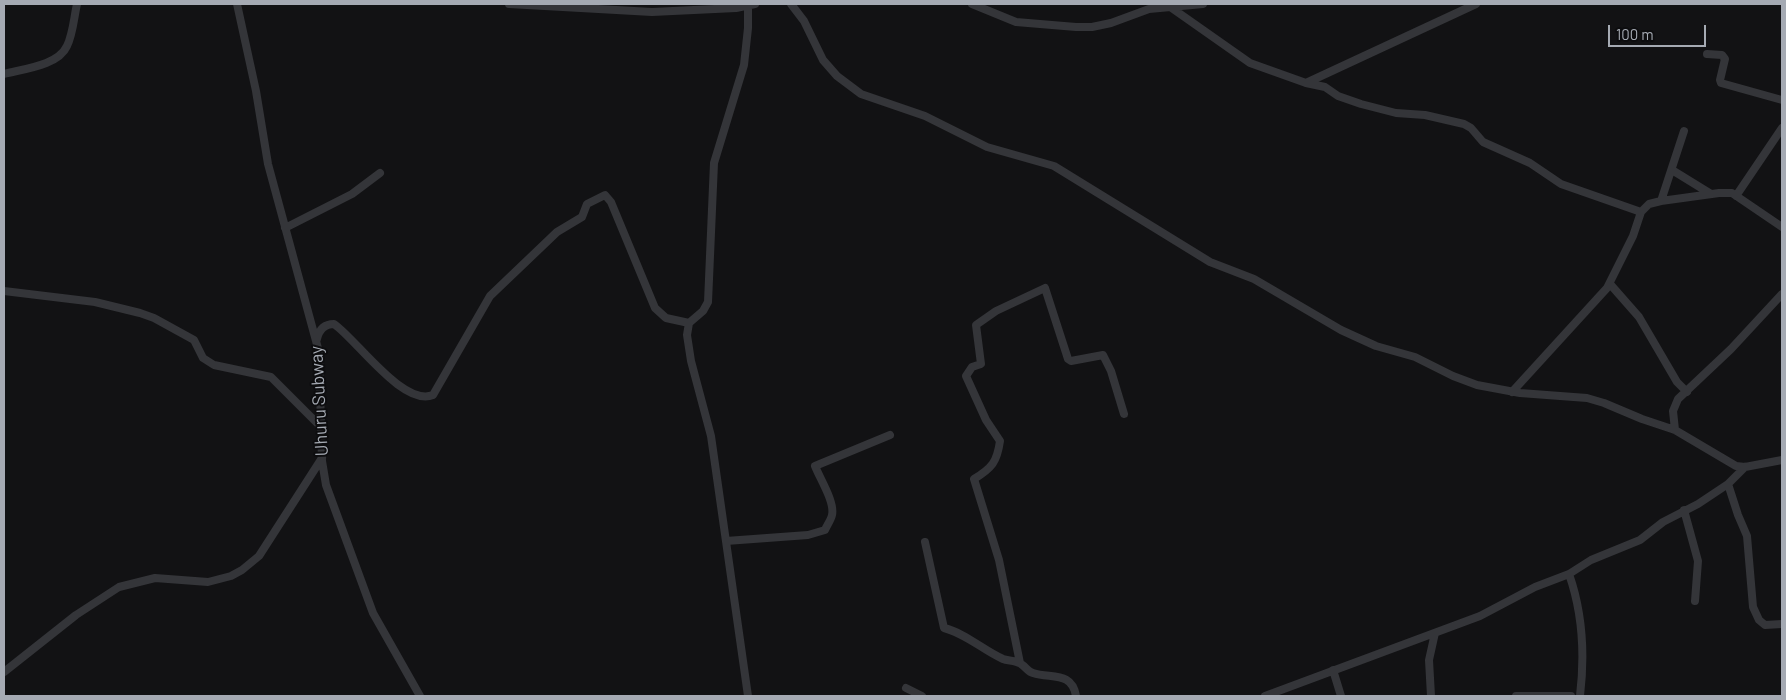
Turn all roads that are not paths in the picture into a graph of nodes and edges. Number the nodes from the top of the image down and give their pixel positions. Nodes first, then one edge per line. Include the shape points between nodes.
1 (77, 4) edge
2 (237, 4) edge
3 (509, 4) edge
4 (750, 4) edge
5 (791, 4) edge
6 (972, 4) edge
7 (1203, 4) edge
8 (1476, 4) edge
9 (1169, 6) edge
10 (1707, 54) dead end
11 (4, 74) edge
12 (1306, 83) junction
13 (1782, 100) edge
14 (1782, 128) edge
15 (1684, 131) dead end
16 (1672, 170) junction
17 (380, 173) dead end
18 (1711, 194) junction
19 (1736, 196) junction
20 (1661, 201) junction
21 (1641, 212) junction
22 (1782, 227) edge
23 (286, 228) junction
24 (1610, 284) junction
25 (4, 291) edge
26 (1782, 294) edge
27 (689, 323) junction
28 (317, 341) junction
29 (1512, 392) junction
30 (1687, 392) junction
31 (1124, 414) dead end
32 (322, 428) junction
33 (1675, 430) junction
34 (890, 435) dead end
35 (322, 458) junction
36 (1781, 459) edge
37 (1732, 464) junction
38 (1745, 468) junction
39 (1738, 477) junction
40 (1728, 484) junction
41 (1684, 510) junction
42 (726, 541) junction
43 (925, 542) dead end
44 (1569, 574) junction
45 (1695, 601) dead end
46 (1782, 624) edge
47 (1435, 633) junction
48 (1020, 663) junction
49 (1333, 670) junction
50 (4, 672) edge
51 (906, 688) dead end
52 (420, 696) edge
53 (748, 696) edge
54 (922, 696) edge
55 (1076, 696) edge
56 (1265, 696) edge
57 (1341, 696) edge
58 (1431, 696) edge
59 (1516, 696) edge
60 (1571, 696) edge
61 (1580, 696) edge

1 - 11 street via 68,43 62,54 53,60
2 - 23 street, Uhuru Subway via 268,164
3 - 4 street via 652,12
4 - 27 street via 744,65 719,142 713,172 708,302
5 - 29 street via 823,60 837,76 867,97 912,110 987,146 1054,166 1210,262 1254,279 1341,330 1376,346 1415,357 1465,381
6 - 9 street via 1016,22 1076,27 1092,27
7 - 9 street
8 - 12 street
9 - 12 street via 1250,63
10 - 13 street via 1722,55 1726,59 1722,83
12 - 21 street via 1325,87 1347,100 1396,113 1425,115 1464,124 1487,145 1530,162 1561,184
14 - 19 street
15 - 16 street
16 - 18 street
16 - 20 street
17 - 23 street via 352,194
18 - 19 street via 1732,193
18 - 20 street
19 - 22 street
20 - 21 street via 1649,204
21 - 24 street
23 - 28 street, Uhuru Subway
24 - 29 street
24 - 30 street via 1639,318 1677,382
25 - 32 street via 95,302 154,318 194,340 203,358 214,365 271,377
26 - 30 street
27 - 28 street via 666,318 655,308 611,202 605,195 588,204 582,217 557,232 496,288 433,395 422,397 406,390 334,324 321,330
27 - 42 street via 687,335 691,361 711,436
28 - 32 street, Uhuru Subway
29 - 33 street via 1587,398
30 - 33 street via 1675,404
31 - 48 street via 1112,371 1103,355 1068,359 1045,288 996,311 976,325 981,364 972,367 966,376 986,420 1000,441 997,458 974,479 999,560
32 - 35 street, Uhuru Subway
33 - 37 street
34 - 42 street via 814,466 829,495 832,515 825,530 808,535
35 - 50 street via 259,556 242,570 208,582 155,578 119,587 76,615
35 - 52 street, Uhuru Subway via 326,485 366,596 391,649
36 - 38 street
37 - 38 street
37 - 39 street via 1738,468
38 - 39 street
39 - 40 street
40 - 41 street
40 - 46 street via 1747,536 1755,614 1765,625
41 - 44 street via 1644,538 1591,560
41 - 45 street via 1698,561
42 - 53 street
43 - 48 street via 943,626 986,651
44 - 47 street via 1535,587 1480,616
44 - 61 street via 1582,624
47 - 49 street
47 - 58 street via 1429,660
48 - 55 street via 1034,673 1066,679 1072,683
49 - 56 street
49 - 57 street
51 - 54 street
59 - 60 street

